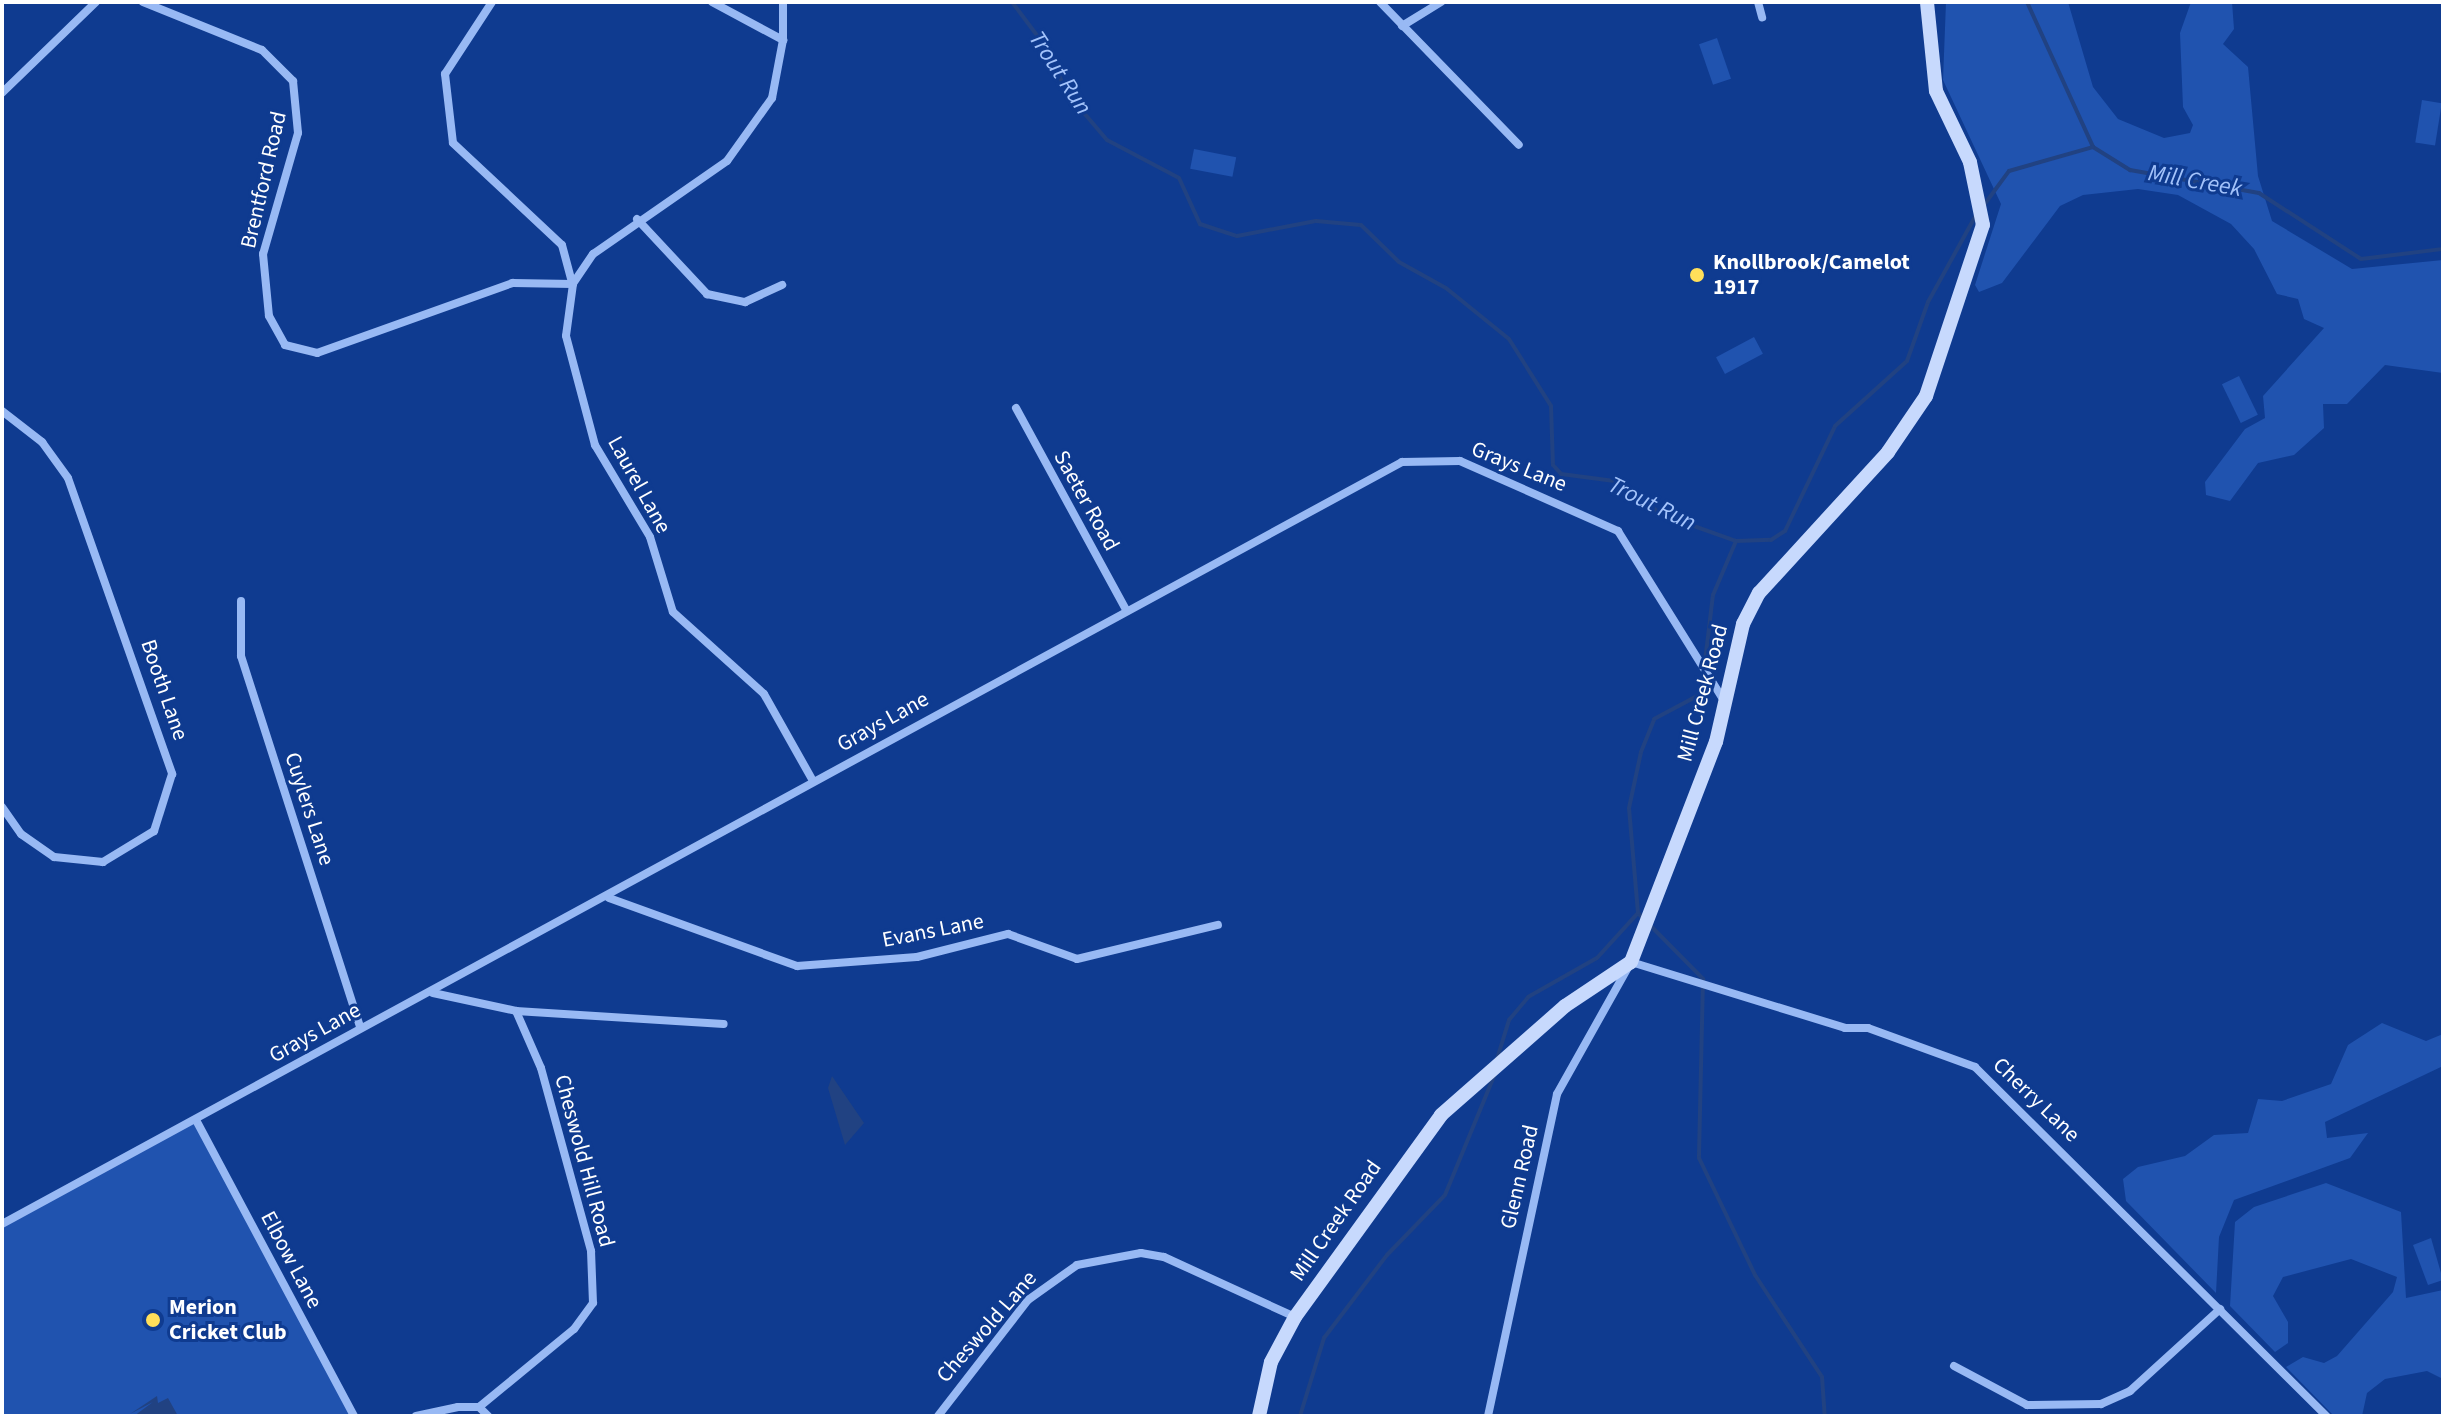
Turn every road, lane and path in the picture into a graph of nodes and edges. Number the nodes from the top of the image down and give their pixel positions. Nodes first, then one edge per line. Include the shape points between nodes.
1 (96, 2) edge
2 (143, 2) edge
3 (492, 2) edge
4 (712, 2) edge
5 (783, 2) edge
6 (1380, 2) edge
7 (1441, 2) edge
8 (1758, 2) edge
9 (1927, 2) edge
10 (1762, 17) dead end
11 (1402, 26) junction
12 (783, 40) junction
13 (2, 93) edge
14 (1519, 145) dead end
15 (637, 219) junction
16 (573, 284) junction
17 (782, 285) dead end
18 (1016, 408) dead end
19 (2, 411) edge
20 (241, 601) dead end
21 (1126, 610) junction
22 (1725, 702) junction
23 (813, 781) junction
24 (2, 807) edge
25 (609, 898) junction
26 (1218, 925) dead end
27 (1631, 962) junction
28 (433, 993) junction
29 (516, 1011) junction
30 (724, 1024) dead end
31 (360, 1027) junction
32 (196, 1120) junction
33 (2, 1224) edge
34 (2220, 1309) junction
35 (1295, 1317) junction
36 (1954, 1366) dead end
37 (479, 1407) junction
38 (354, 1416) edge
39 (416, 1416) edge
40 (488, 1416) edge
41 (938, 1416) edge
42 (1259, 1416) edge
43 (1488, 1416) edge
44 (2327, 1416) edge

1 - 13 street
2 - 16 street, Brentford Road via 262,50 293,81 298,133 263,265 269,316 285,345 317,353 513,283
3 - 16 street via 445,74 453,143 562,245
4 - 12 street
5 - 12 street, Laurel Lane
6 - 11 street
7 - 11 street
8 - 10 street
9 - 22 street, Mill Creek Road via 1936,91 1970,162 1981,207 1920,406 1831,519 1759,593 1733,652
11 - 14 street
12 - 15 street, Laurel Lane via 780,78 747,139 727,161
15 - 16 street, Laurel Lane via 603,243
15 - 17 street via 707,294 745,302
16 - 23 street, Laurel Lane via 566,336 589,430 650,537 673,612 764,694
18 - 21 street, Saeter Road
19 - 24 street, Booth Lane via 42,442 68,478 172,774 154,831 103,862 54,857 21,834
20 - 31 street, Cuylers Lane via 241,656
21 - 22 street, Grays Lane via 1369,476 1431,457 1460,461 1618,531
21 - 23 street, Grays Lane
22 - 27 street, Mill Creek Road
23 - 25 street, Grays Lane
25 - 26 street, Evans Lane via 797,966 917,957 1008,934 1077,959
25 - 28 street, Grays Lane
27 - 34 street, Cherry Lane via 1845,1028 1868,1028 1975,1067
27 - 35 street, Mill Creek Road via 1565,1006 1441,1115
27 - 43 street, Glenn Road via 1557,1094 1491,1376
28 - 29 street
28 - 31 street, Grays Lane
29 - 30 street
29 - 37 street, Cheswold Hill Road via 541,1068 591,1251 593,1303 574,1329
31 - 32 street, Grays Lane
32 - 33 street, Grays Lane
32 - 38 street, Elbow Lane
34 - 36 street via 2130,1391 2101,1404 2027,1405
34 - 44 street, Cherry Lane
35 - 41 street, Cheswold Lane via 1164,1257 1141,1253 1077,1265 1028,1300
35 - 42 street, Mill Creek Road via 1271,1362
37 - 39 street
37 - 40 street

